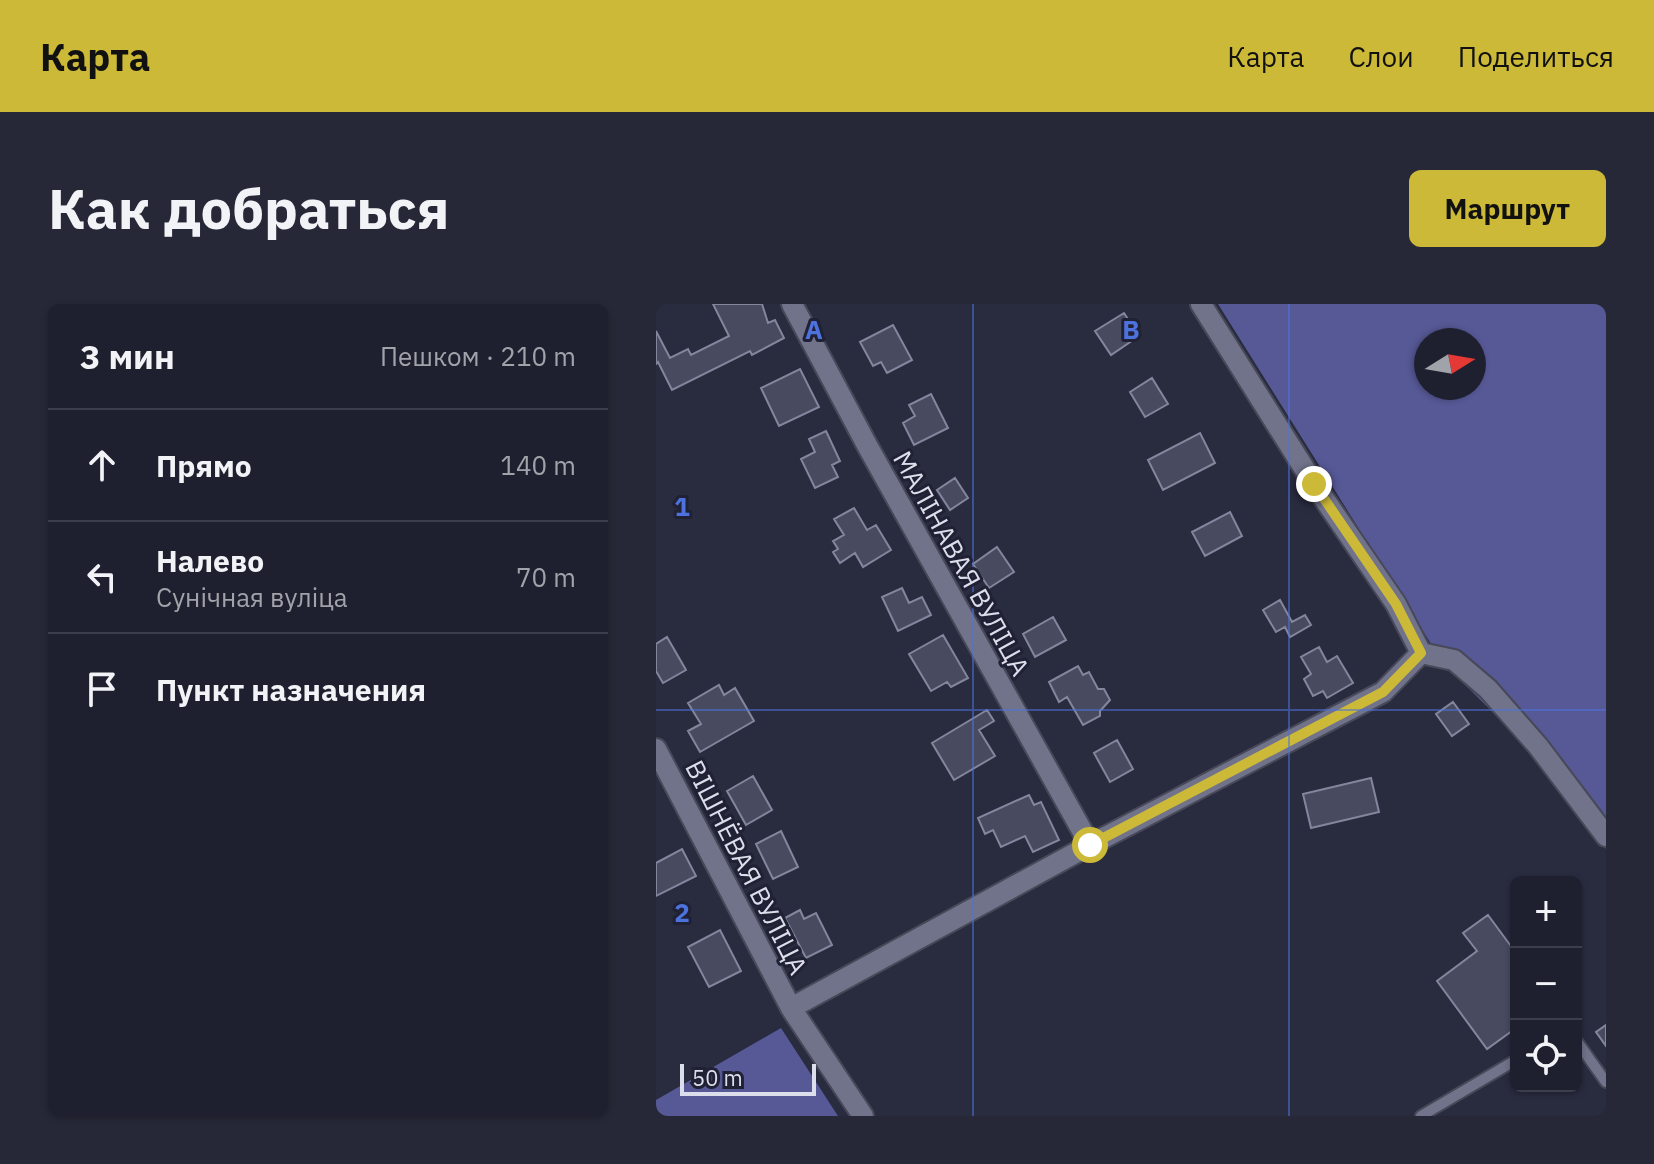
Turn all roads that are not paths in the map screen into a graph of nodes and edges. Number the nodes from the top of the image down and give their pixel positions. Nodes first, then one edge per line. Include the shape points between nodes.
1 (792, 304) edge
2 (1201, 304) edge
3 (1421, 653) junction
4 (656, 749) edge
5 (1606, 836) edge
6 (1090, 845) junction
7 (791, 1008) junction
8 (1582, 1048) edge
9 (1510, 1064) edge
10 (1606, 1082) edge
11 (863, 1116) edge
12 (1421, 1116) edge

1 - 6 street, МАЛІНАВАЯ ВУЛІЦА
2 - 3 street via 1396,604
3 - 5 street via 1454,660 1488,689
3 - 6 street via 1383,692
4 - 7 street, ВІШНЁВАЯ ВУЛІЦА
6 - 7 street
7 - 11 street, ВІШНЁВАЯ ВУЛІЦА
8 - 10 lane
9 - 12 lane

